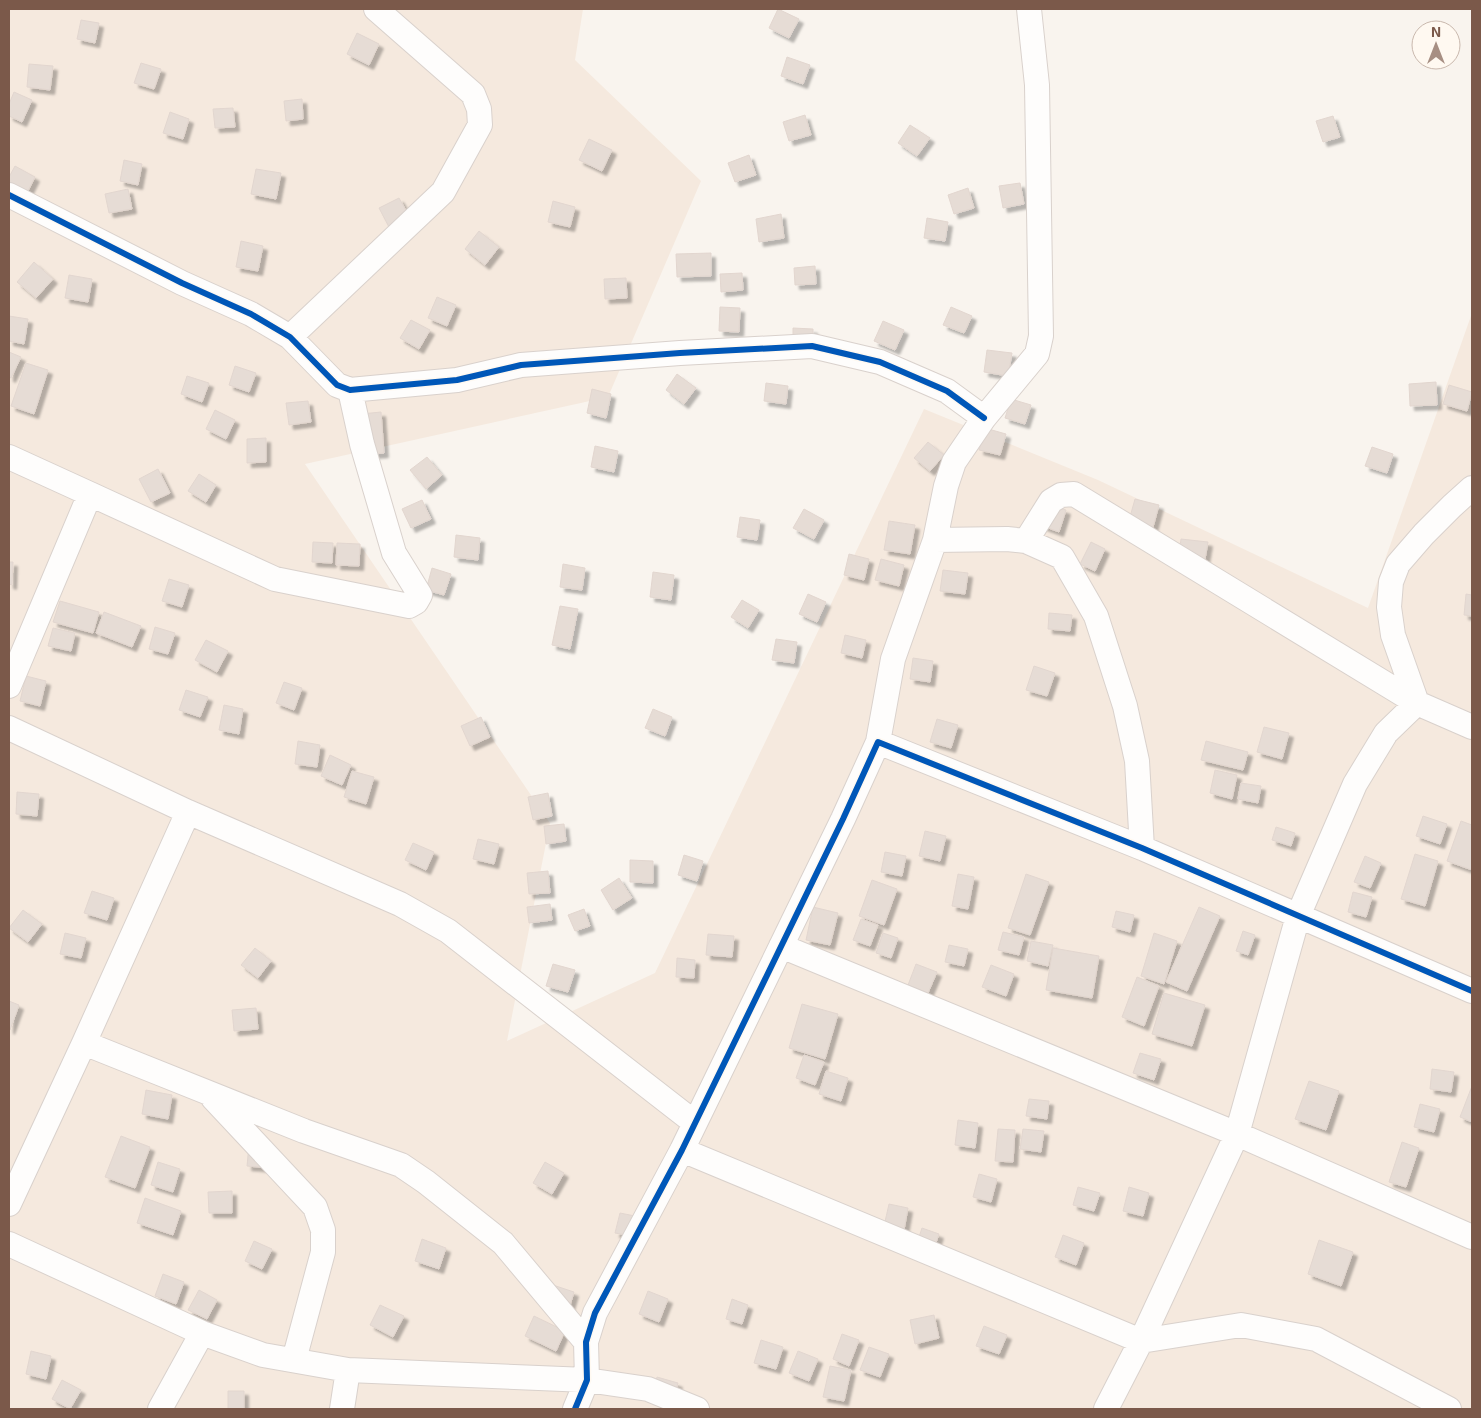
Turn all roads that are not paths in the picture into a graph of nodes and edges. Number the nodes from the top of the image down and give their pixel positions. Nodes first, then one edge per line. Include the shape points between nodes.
1 (376, 9) edge
2 (1029, 9) edge
3 (9, 195) edge
4 (290, 336) junction
5 (350, 390) junction
6 (984, 418) junction
7 (9, 457) edge
8 (1472, 488) edge
9 (90, 494) junction
10 (934, 540) junction
11 (1026, 541) junction
12 (9, 686) edge
13 (1416, 703) junction
14 (1472, 727) edge
15 (9, 728) edge
16 (878, 742) junction
17 (188, 812) junction
18 (1142, 848) junction
19 (1298, 916) junction
20 (781, 946) junction
21 (1472, 991) edge
22 (84, 1043) junction
23 (208, 1093) junction
24 (695, 1123) junction
25 (1237, 1134) junction
26 (682, 1150) junction
27 (9, 1204) edge
28 (1472, 1237) edge
29 (9, 1244) edge
30 (202, 1333) junction
31 (1141, 1341) junction
32 (586, 1342) junction
33 (294, 1360) junction
34 (348, 1370) junction
35 (587, 1380) junction
36 (160, 1409) edge
37 (342, 1409) edge
38 (575, 1409) edge
39 (697, 1409) edge
40 (1106, 1409) edge
41 (1450, 1409) edge

1 - 4 street via 473,94 479,109 480,125 443,192
2 - 6 street via 1037,85 1041,336 1037,354
3 - 4 street
4 - 5 street via 337,385
5 - 6 street via 456,380 521,365 812,346 880,362 947,391
5 - 9 street via 394,553 420,596 410,606 275,579
6 - 10 street via 954,462
7 - 9 street
8 - 13 street via 1398,564 1391,582 1388,607 1392,636
9 - 12 street
10 - 11 street
10 - 16 street via 893,659
11 - 13 street via 1051,501 1074,494
11 - 18 street via 1062,557 1096,616 1125,706 1137,761
13 - 14 street
13 - 19 street via 1386,733 1355,784
15 - 17 street
16 - 18 street
16 - 20 street
17 - 22 street
17 - 24 street via 400,904 448,931
18 - 19 street
19 - 21 street
19 - 25 street
20 - 24 street
20 - 25 street
22 - 23 street
22 - 27 street
23 - 32 street via 401,1165 503,1242
23 - 33 street via 315,1207 323,1230 323,1252
24 - 26 street
25 - 28 street
25 - 31 street
26 - 31 street
26 - 32 street via 595,1313
29 - 30 street
30 - 33 street via 263,1355
30 - 36 street
31 - 40 street
31 - 41 street via 1241,1325 1316,1340
32 - 35 street
33 - 34 street
34 - 35 street
34 - 37 street
35 - 38 street
35 - 39 street via 648,1389

